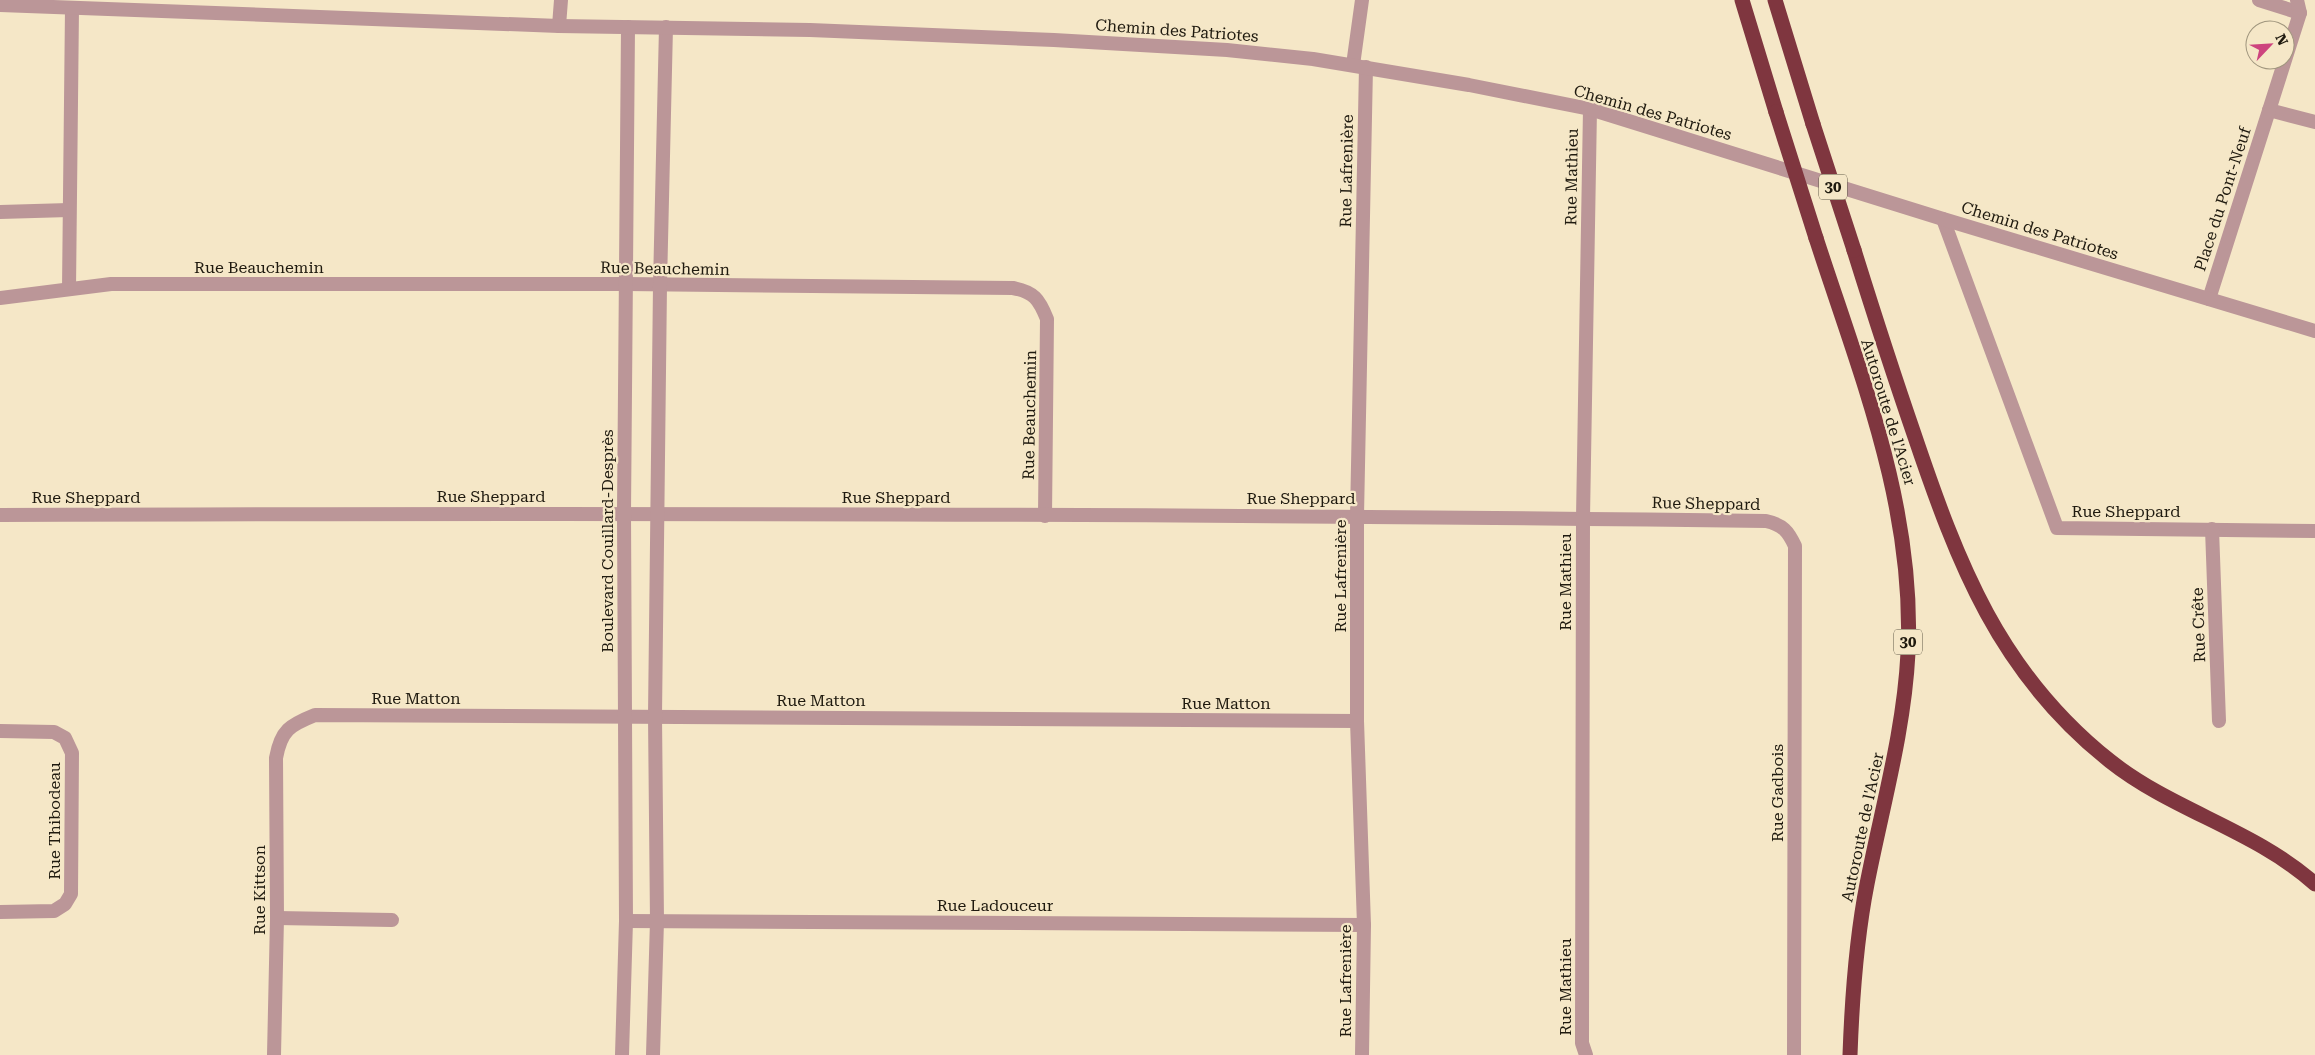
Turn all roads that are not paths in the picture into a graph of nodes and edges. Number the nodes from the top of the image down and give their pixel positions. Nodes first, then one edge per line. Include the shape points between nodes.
1 (561, 0) edge
2 (1362, 0) edge
3 (1742, 0) edge
4 (1775, 0) edge
5 (2259, 0) edge
6 (31, 3) edge
7 (0, 5) edge
8 (2299, 6) edge
9 (72, 8) junction
10 (559, 26) junction
11 (628, 27) junction
12 (666, 27) junction
13 (1359, 66) junction
14 (1590, 109) junction
15 (2269, 110) junction
16 (2315, 122) edge
17 (69, 210) junction
18 (0, 212) edge
19 (1943, 219) junction
20 (626, 284) junction
21 (660, 285) junction
22 (69, 289) junction
23 (0, 298) edge
24 (2209, 299) junction
25 (2315, 330) edge
26 (624, 513) junction
27 (659, 514) junction
28 (0, 515) edge
29 (1045, 516) junction
30 (1357, 516) junction
31 (1583, 518) junction
32 (2212, 528) junction
33 (2315, 531) edge
34 (1789, 532) joint
35 (625, 716) junction
36 (655, 716) junction
37 (1358, 721) junction
38 (2219, 721) dead end
39 (288, 728) joint
40 (0, 731) edge
41 (2315, 884) edge
42 (0, 912) edge
43 (277, 918) junction
44 (392, 920) dead end
45 (626, 921) junction
46 (657, 921) junction
47 (1364, 926) junction
48 (274, 1055) edge
49 (622, 1055) edge
50 (653, 1055) edge
51 (1362, 1055) edge
52 (1586, 1055) edge
53 (1794, 1055) edge
54 (1850, 1055) edge

1 - 10 street
2 - 13 street, Rue Lafrenière
3 - 54 highway, Autoroute de l'Acier / 30, bridge via 1889,468 1901,528 1908,592 1908,653 1903,708 1862,913
4 - 41 highway, Autoroute de l'Acier / 30, bridge via 1891,368 1949,533 1992,626 2020,668 2068,723 2118,767 2175,804 2280,856
5 - 8 street, Place du Pont-Neuf
6 - 7 street, Chemin des Patriotes
6 - 9 street, Chemin des Patriotes
8 - 15 street, Place du Pont-Neuf
9 - 10 street, Chemin des Patriotes
9 - 17 street
10 - 11 street, Chemin des Patriotes
11 - 12 street, Chemin des Patriotes
11 - 20 street, Boulevard Couillard-Desprès
12 - 13 street, Chemin des Patriotes via 810,30 1227,50
12 - 21 street
13 - 14 street, Chemin des Patriotes
13 - 30 street, Rue Lafrenière
14 - 19 street, Chemin des Patriotes
14 - 31 street, Rue Mathieu
15 - 16 street
15 - 24 street, Place du Pont-Neuf
17 - 18 street
17 - 22 street
19 - 24 street, Chemin des Patriotes
19 - 32 street, Rue Sheppard via 2058,528
20 - 21 street, Rue Beauchemin
20 - 22 street, Rue Beauchemin via 111,284
20 - 26 street, Boulevard Couillard-Desprès
21 - 27 street
21 - 29 street, Rue Beauchemin via 1013,288 1028,291 1040,303 1047,319
22 - 23 street, Rue Beauchemin
24 - 25 street, Chemin des Patriotes
26 - 27 street, Rue Sheppard
26 - 28 street, Rue Sheppard
26 - 35 street, Boulevard Couillard-Desprès
27 - 29 street, Rue Sheppard
27 - 36 street
29 - 30 street, Rue Sheppard
30 - 31 street, Rue Sheppard
30 - 37 street, Rue Lafrenière
31 - 34 street, Rue Sheppard via 1766,521 1779,524
31 - 52 street, Rue Mathieu via 1582,1044
32 - 33 street, Rue Sheppard
32 - 38 street, Rue Crête
34 - 53 street, Rue Gadbois via 1795,546
35 - 36 street, Rue Matton
35 - 39 street, Rue Matton via 315,715
35 - 45 street, Boulevard Couillard-Desprès
36 - 37 street, Rue Matton
36 - 46 street
37 - 47 street, Rue Lafrenière
39 - 43 street, Rue Kittson via 279,743 276,758
40 - 42 street, Rue Thibodeau via 54,732 65,738 72,753 71,894 65,904 54,911
43 - 44 street
43 - 48 street, Rue Kittson
45 - 46 street, Rue Ladouceur
45 - 49 street, Boulevard Couillard-Desprès
46 - 47 street, Rue Ladouceur
46 - 50 street
47 - 51 street, Rue Lafrenière

